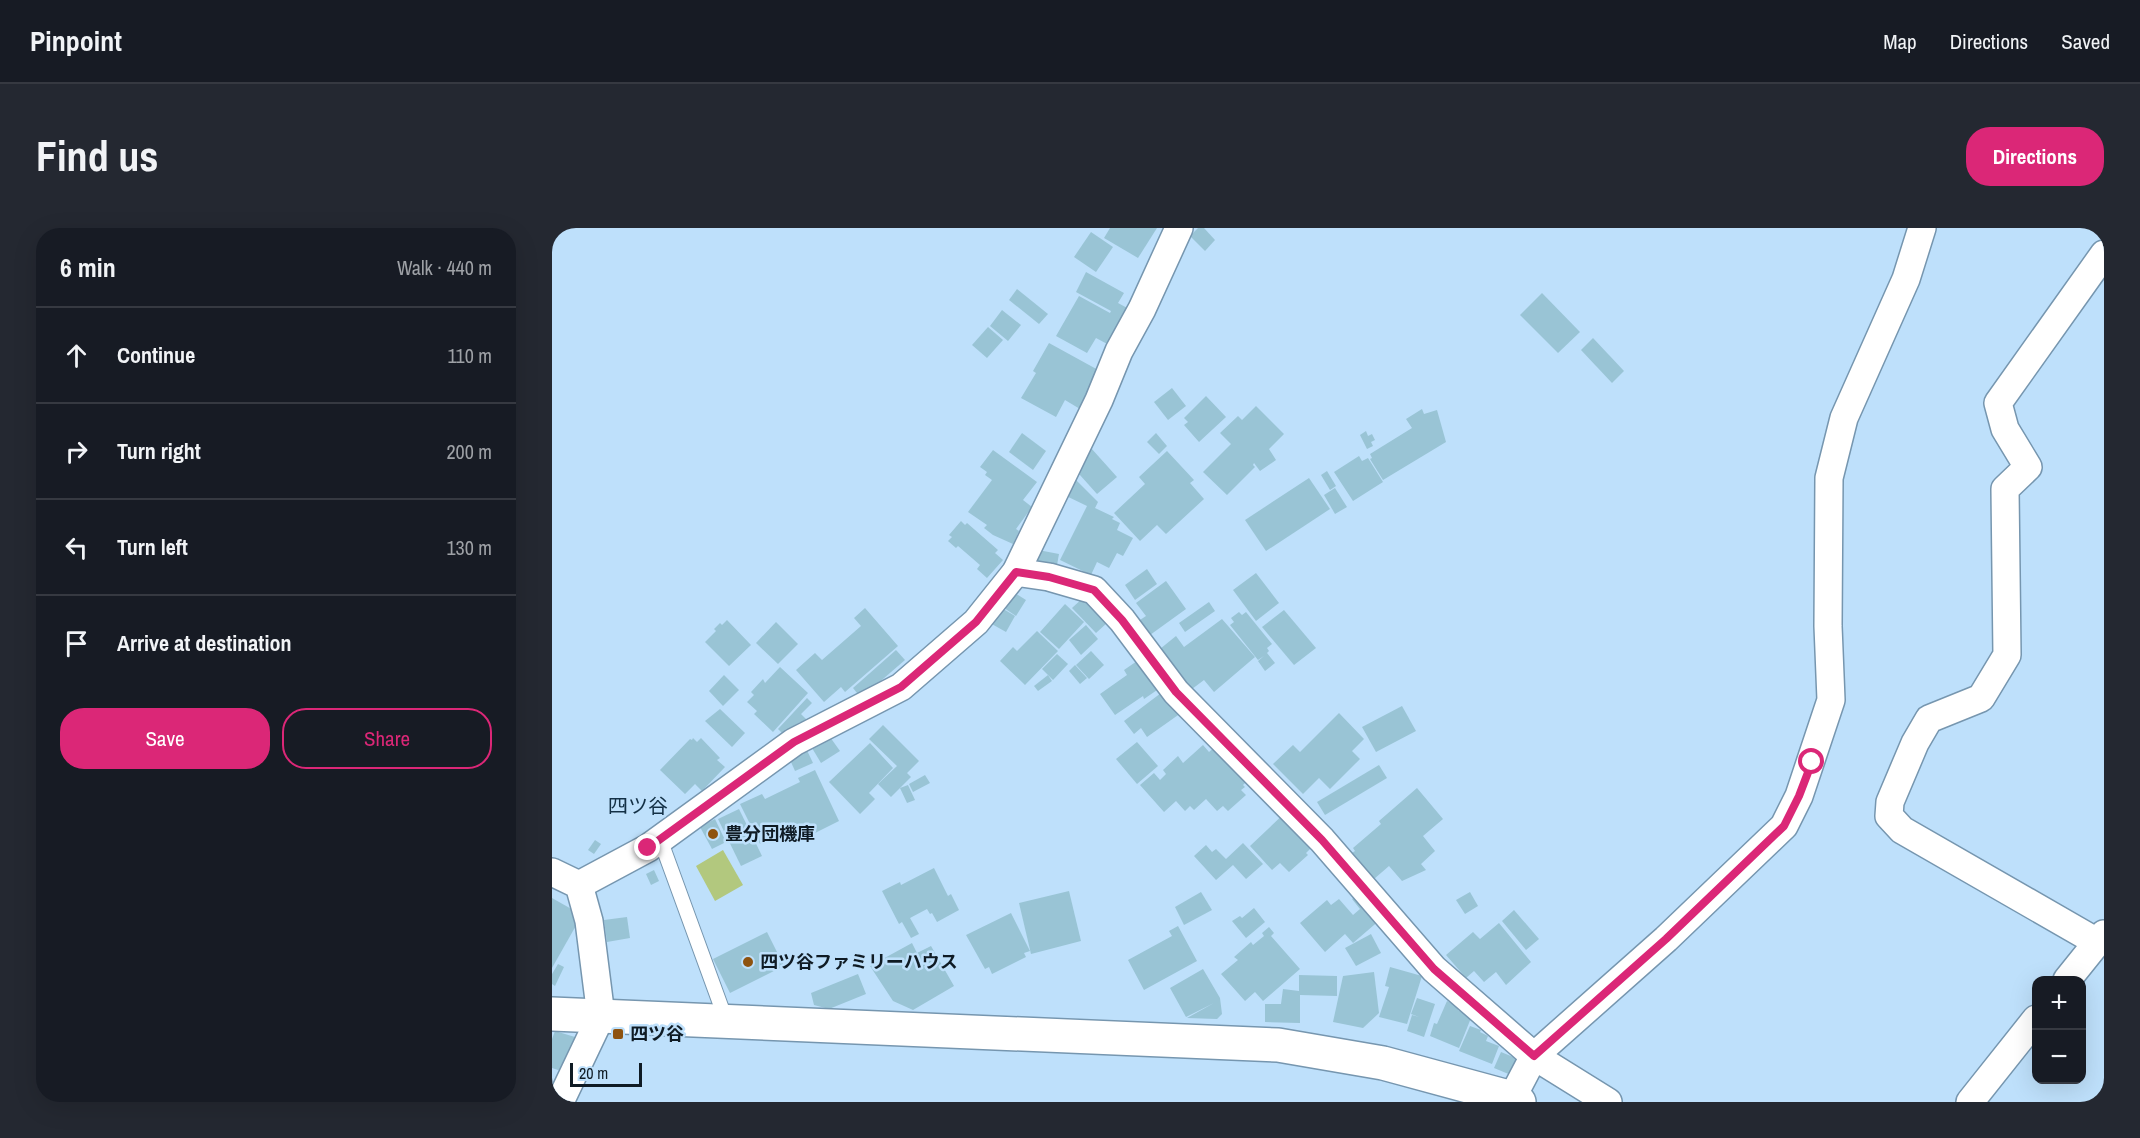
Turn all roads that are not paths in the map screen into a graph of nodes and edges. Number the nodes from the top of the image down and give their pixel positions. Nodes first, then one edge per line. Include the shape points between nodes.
1 (1179, 228) edge
2 (1922, 228) edge
3 (2104, 254) edge
4 (1016, 572) junction
5 (660, 839) junction
6 (552, 872) edge
7 (579, 885) junction
8 (2101, 938) edge
9 (2071, 976) edge
10 (552, 1014) edge
11 (602, 1016) junction
12 (726, 1022) junction
13 (2032, 1024) edge
14 (1534, 1056) junction
15 (1516, 1100) edge
16 (560, 1102) edge
17 (1608, 1102) edge
18 (1970, 1102) edge

1 - 4 street
2 - 14 street via 1906,279 1844,418 1829,478 1831,700 1799,796 1784,826 1666,939
3 - 8 street via 1998,403 2005,429 2028,467 2005,489 2007,655 1981,698 1929,719 1890,802 1889,816 1902,830
4 - 5 street via 976,622 901,687 794,742
4 - 14 street via 1094,590 1122,620 1176,692 1322,840 1434,969
5 - 7 street
5 - 12 lane
6 - 7 street
7 - 11 street via 589,921
8 - 9 street
10 - 11 street
11 - 12 street
11 - 16 street
12 - 15 street via 1278,1045 1383,1063
13 - 18 street
14 - 15 street
14 - 17 street

